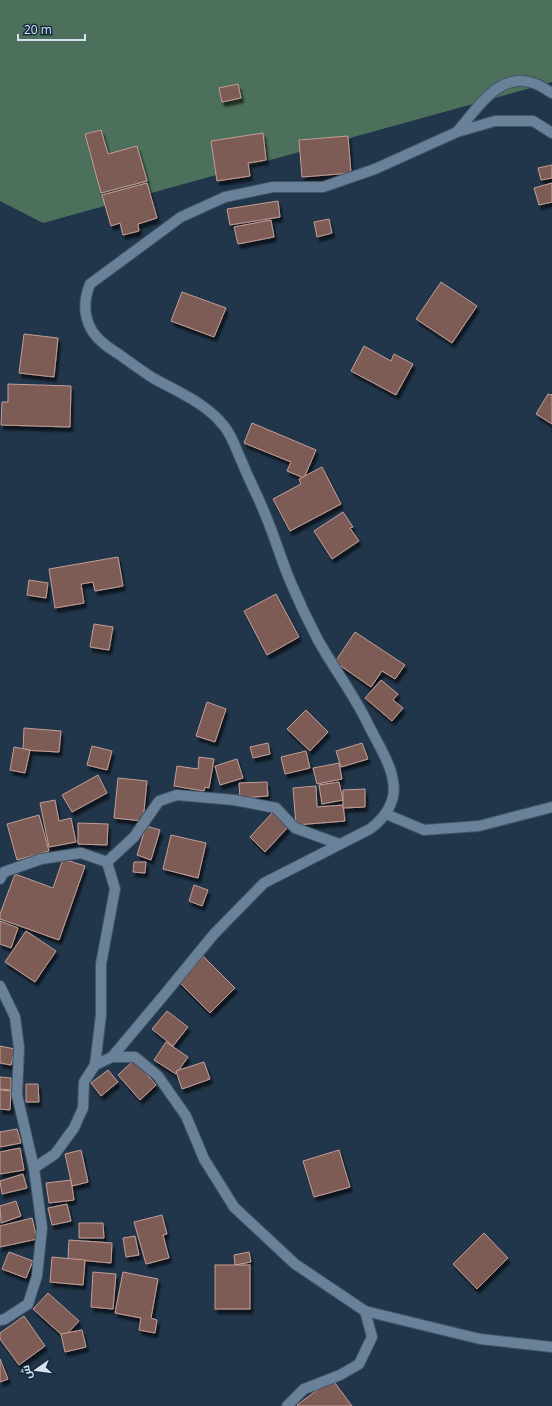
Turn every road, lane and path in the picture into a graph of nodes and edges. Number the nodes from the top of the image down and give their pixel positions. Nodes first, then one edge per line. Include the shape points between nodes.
1 (552, 93) edge
2 (457, 132) junction
3 (552, 133) edge
4 (552, 807) edge
5 (386, 814) junction
6 (339, 844) junction
7 (107, 862) junction
8 (0, 879) edge
9 (0, 986) edge
10 (112, 1057) junction
11 (95, 1065) junction
12 (34, 1168) junction
13 (365, 1311) junction
14 (0, 1320) edge
15 (552, 1347) edge
16 (287, 1406) edge

1 - 2 street via 527,81 508,82 492,91
2 - 3 street via 495,121 533,121
2 - 5 street via 375,169 323,188 273,187 225,197 181,217 90,284 86,294 86,317 97,338 152,377 199,403 225,427 266,514 278,553 318,640 362,713 391,771 394,793
4 - 5 street via 479,826 424,830
5 - 6 street via 370,828
6 - 7 street via 295,828 276,808 234,800 177,795 159,801 134,837
6 - 10 street via 264,883 214,934
7 - 8 street via 81,853 41,859 4,872
7 - 11 street via 115,888 101,964 100,1015
9 - 12 street via 15,1017 19,1048 17,1095
10 - 11 street
10 - 13 street via 135,1057 158,1076 186,1116 204,1159 234,1207 295,1264
11 - 12 street via 84,1082 83,1108 74,1128 55,1154
12 - 14 street via 42,1228 37,1276 28,1304
13 - 15 street via 480,1339
13 - 16 street via 372,1338 359,1364 340,1375 304,1389

